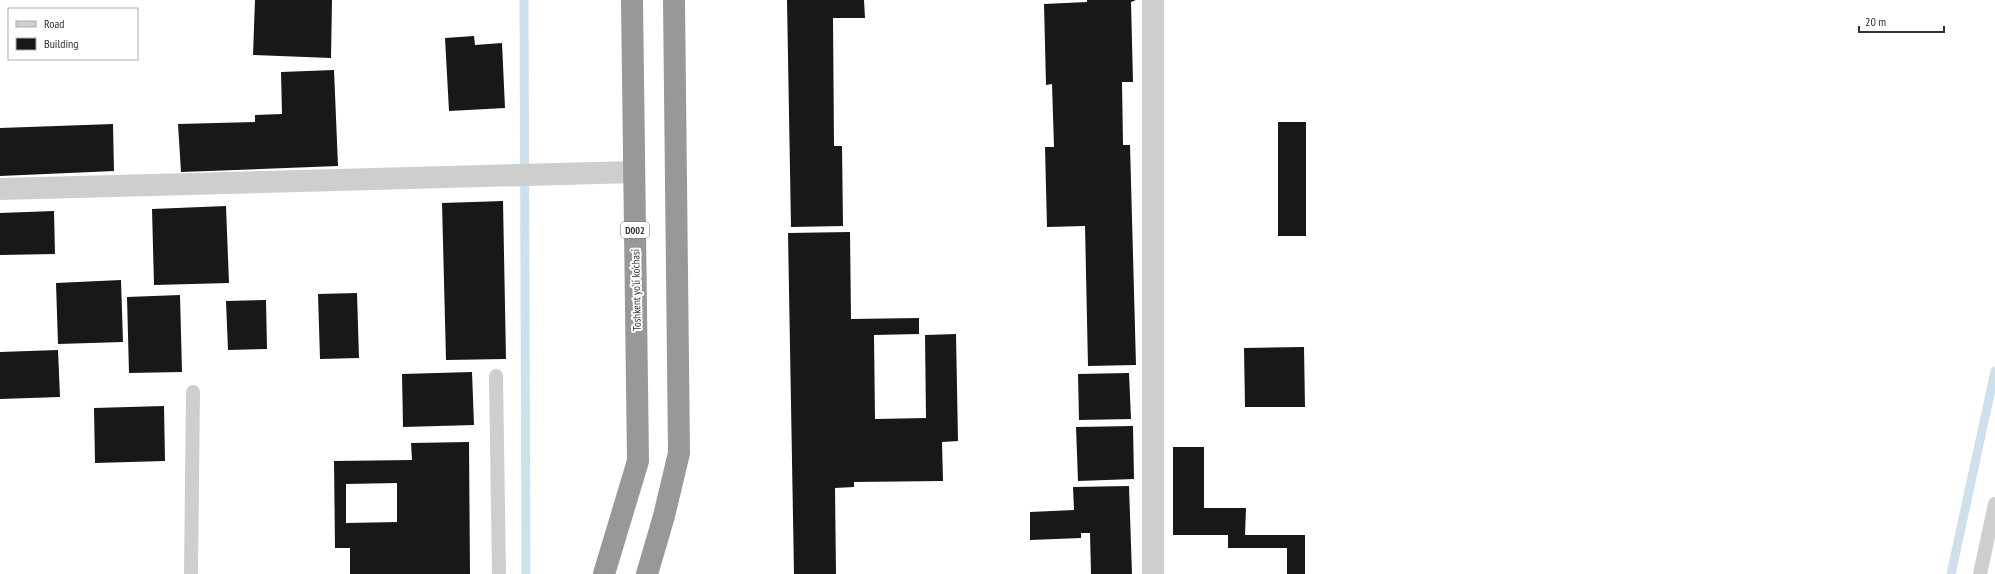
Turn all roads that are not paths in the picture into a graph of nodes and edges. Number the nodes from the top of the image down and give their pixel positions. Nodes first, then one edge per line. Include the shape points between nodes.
1 (632, 0) edge
2 (674, 0) edge
3 (1153, 0) edge
4 (634, 172) junction
5 (0, 189) edge
6 (496, 376) dead end
7 (193, 392) dead end
8 (1995, 504) edge
9 (191, 574) edge
10 (499, 574) edge
11 (604, 574) edge
12 (647, 574) edge
13 (1153, 574) edge
14 (1980, 574) edge

1 - 4 highway, Toshkent yo‘li ko‘chasi / D002
2 - 12 highway via 679,453
3 - 13 street
4 - 5 street
4 - 11 highway, Toshkent yo‘li ko‘chasi / D002 via 638,461
6 - 10 lane
7 - 9 lane
8 - 14 lane

